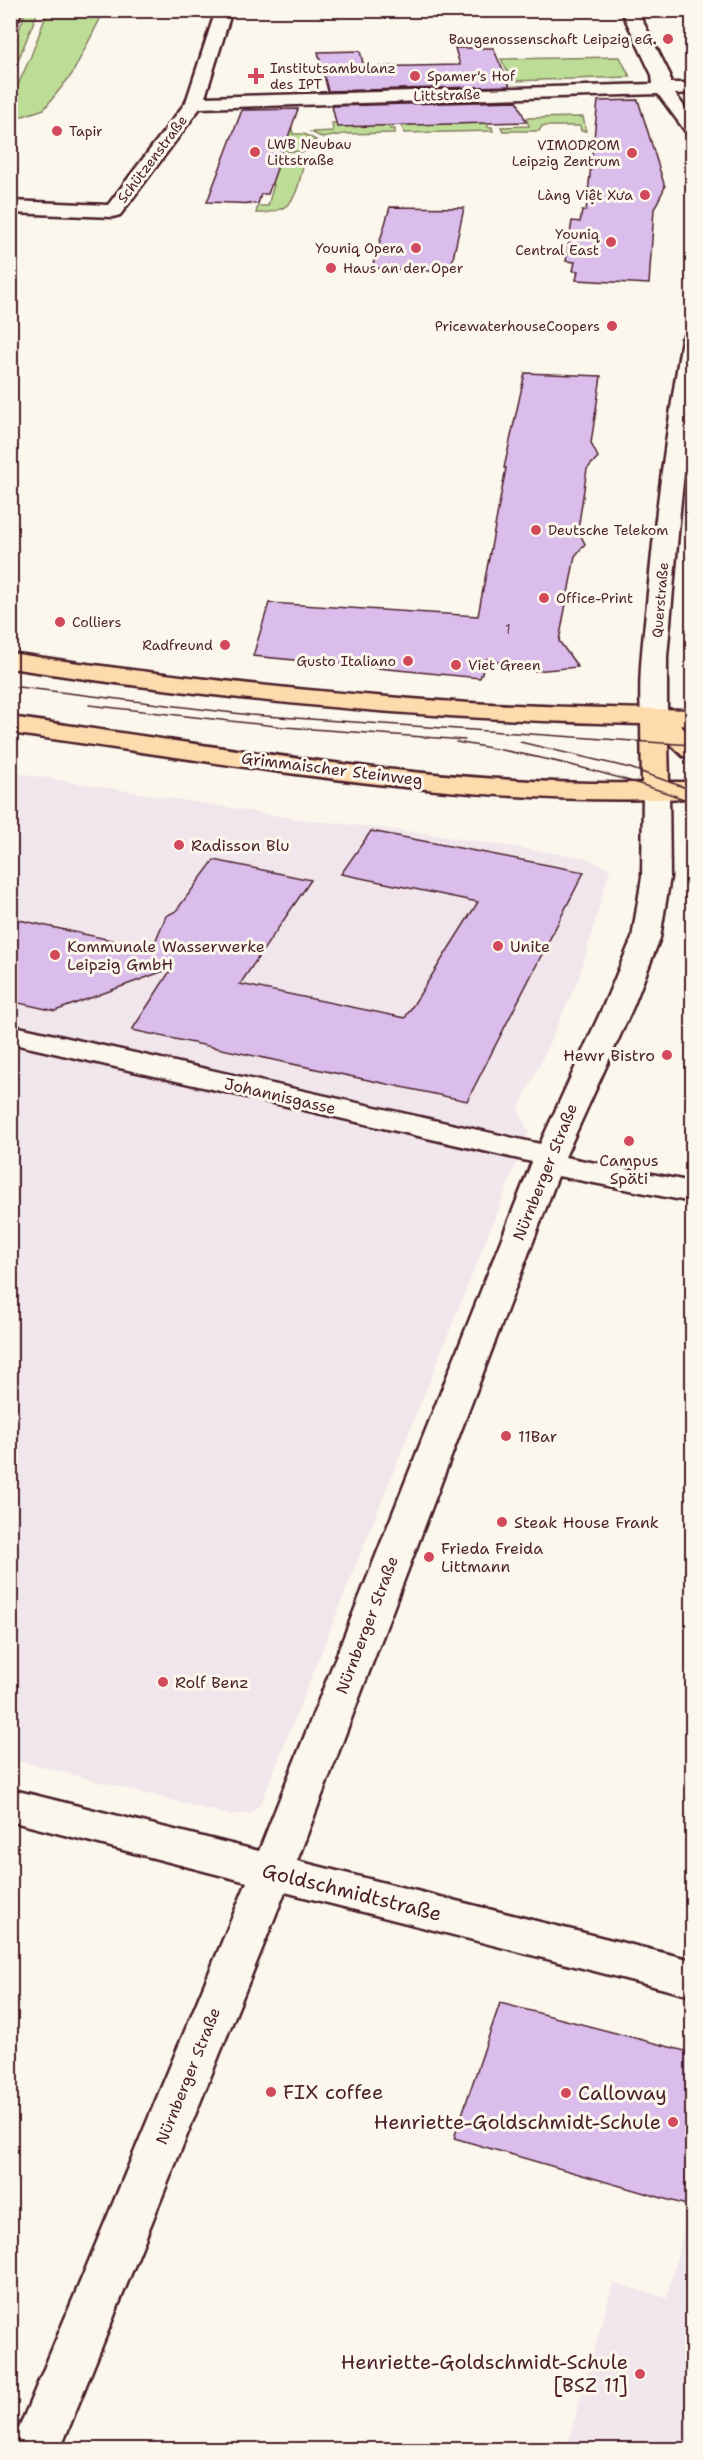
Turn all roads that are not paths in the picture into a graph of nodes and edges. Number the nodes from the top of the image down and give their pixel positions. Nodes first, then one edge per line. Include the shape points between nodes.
1 (14, 10) edge
2 (224, 10) edge
3 (629, 10) edge
4 (10, 21) edge
5 (678, 88) edge
6 (195, 103) junction
7 (693, 104) edge
8 (693, 128) edge
9 (10, 207) edge
10 (693, 339) edge
11 (10, 660) edge
12 (654, 716) junction
13 (693, 718) edge
14 (10, 725) edge
15 (693, 750) edge
16 (693, 790) edge
17 (656, 791) junction
18 (693, 810) edge
19 (10, 1034) edge
20 (548, 1160) junction
21 (693, 1192) edge
22 (10, 1805) edge
23 (272, 1871) junction
24 (693, 1978) edge
25 (35, 2450) edge

1 - 4 main road
2 - 6 street, Schützenstraße
3 - 5 street via 661,75
5 - 6 street, Littstraße
5 - 7 street
5 - 8 street
6 - 9 street, Schützenstraße via 113,211
10 - 12 street, Querstraße via 668,505
11 - 12 main road via 272,694 483,711
12 - 13 main road
12 - 15 main road
12 - 17 main road, Querstraße
14 - 17 main road, Grimmaischer Steinweg via 406,780 541,791
16 - 17 main road, Grimmaischer Steinweg
17 - 18 main road
17 - 20 street, Nürnberger Straße via 656,877 646,938
19 - 20 street, Johannisgasse
20 - 21 street, Johannisgasse
20 - 23 street, Nürnberger Straße
22 - 23 street, Goldschmidtstraße
23 - 24 street, Goldschmidtstraße
23 - 25 street, Nürnberger Straße

